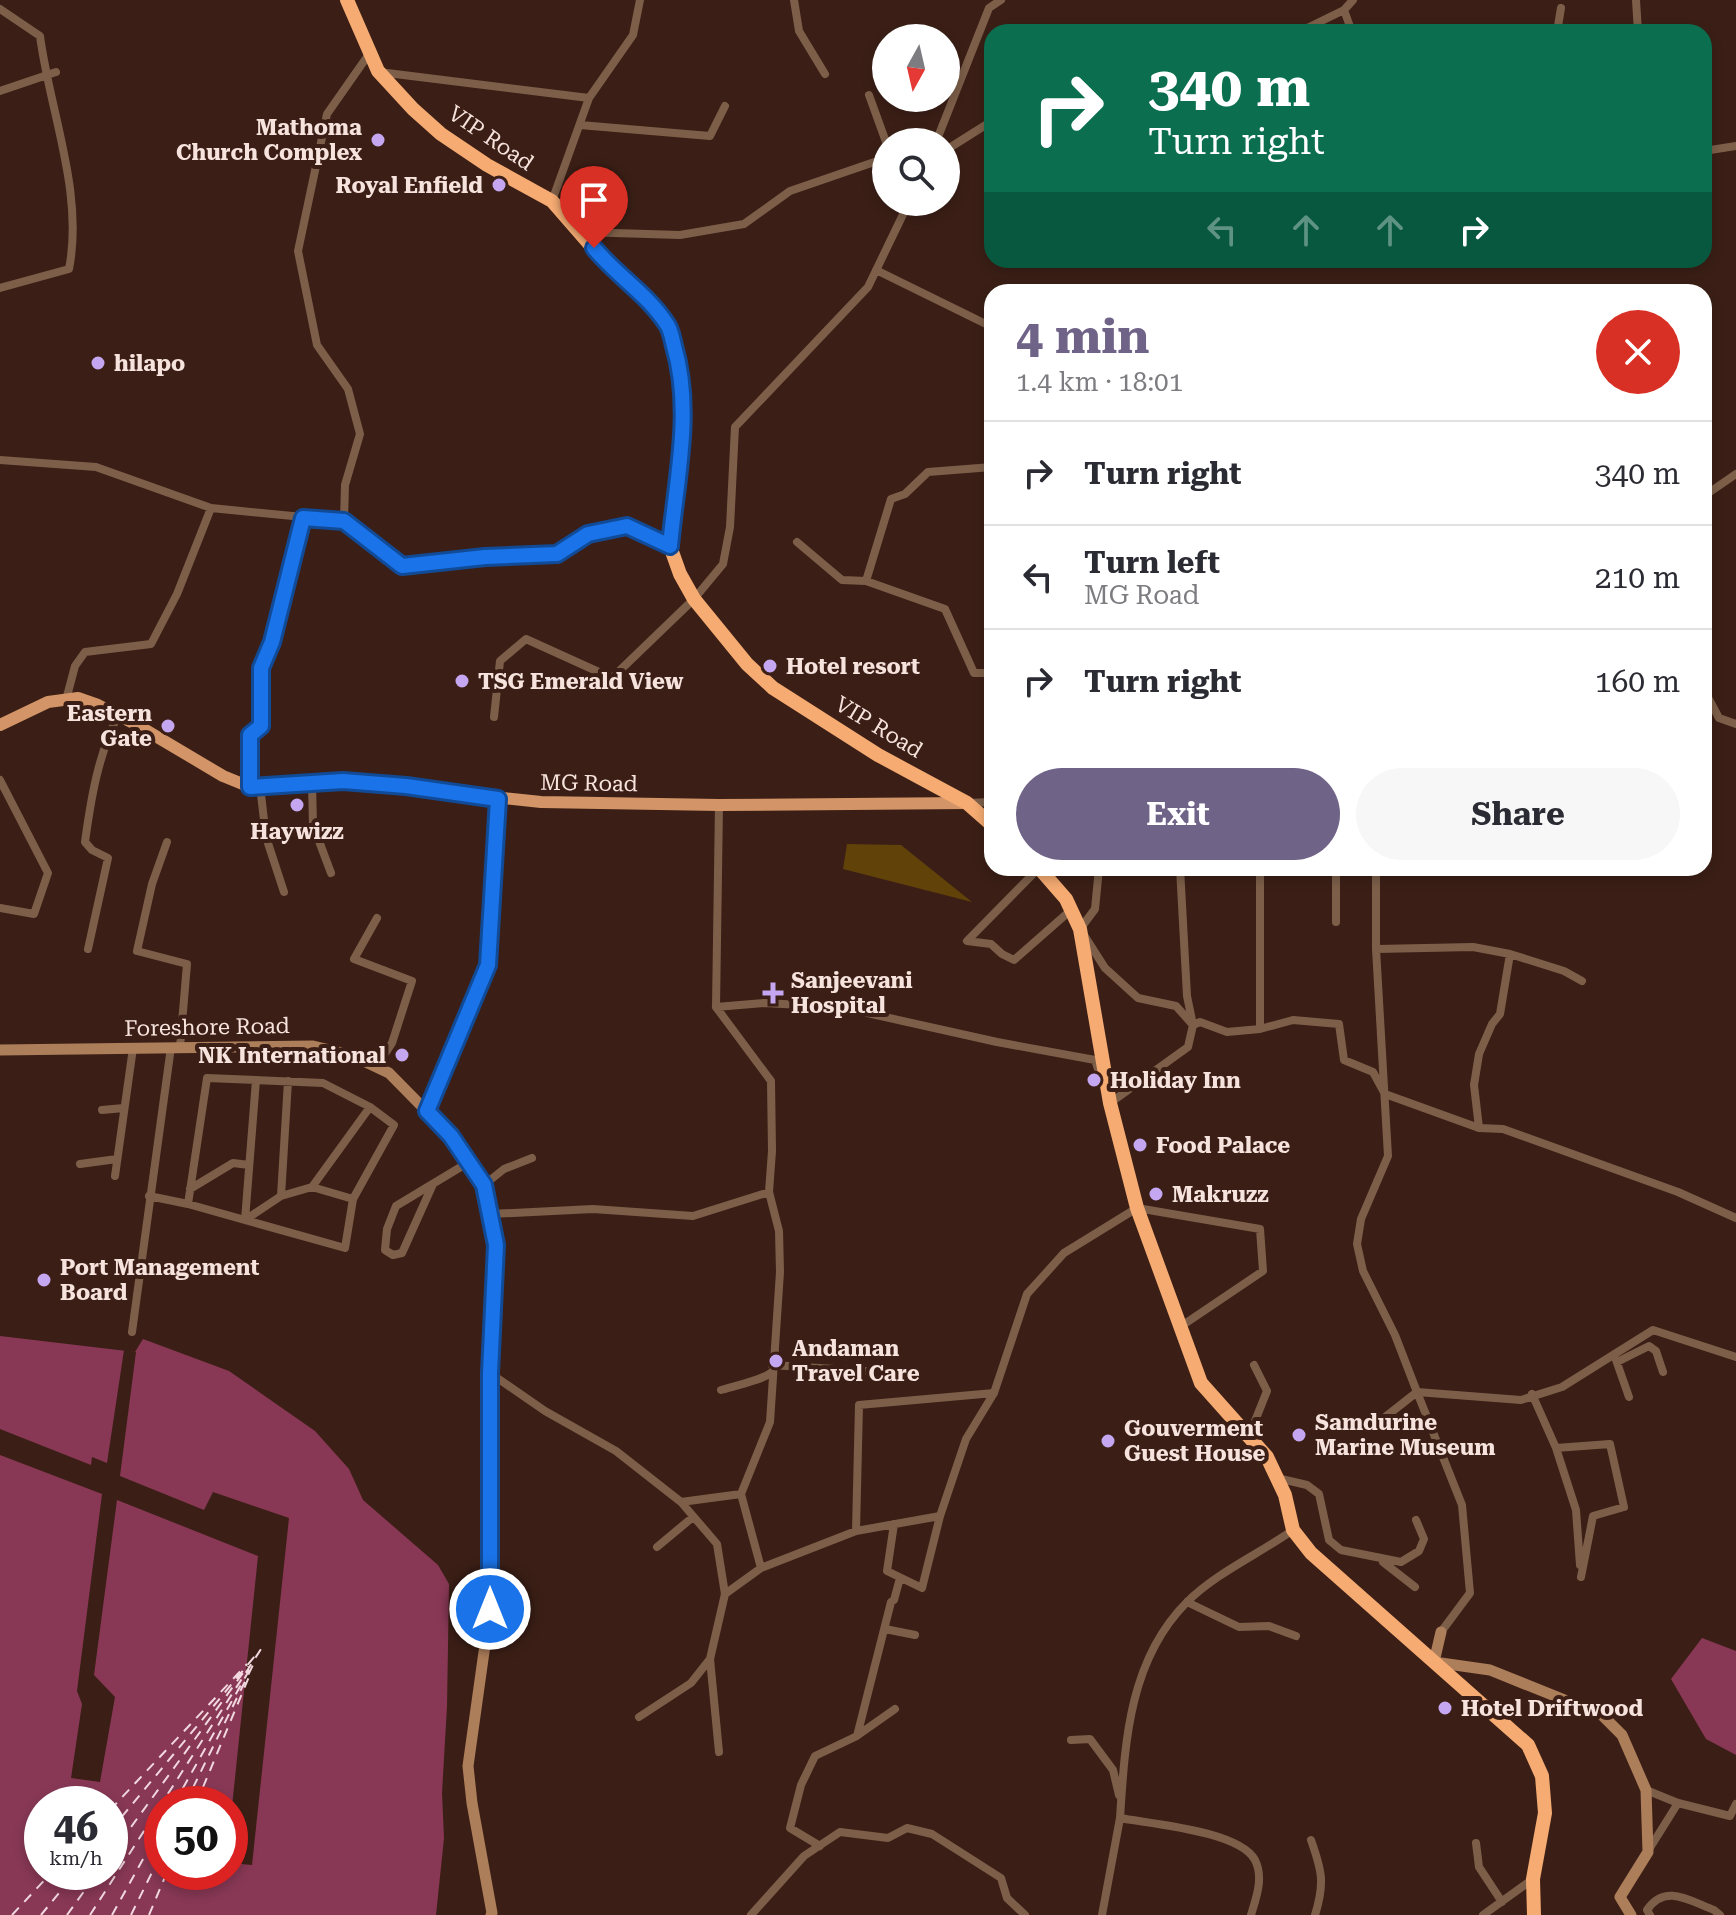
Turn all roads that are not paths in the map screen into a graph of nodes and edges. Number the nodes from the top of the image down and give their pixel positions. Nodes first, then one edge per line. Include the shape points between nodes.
1 (347, 0) edge
2 (640, 0) edge
3 (794, 0) edge
4 (1001, 0) edge
5 (1353, 0) edge
6 (1636, 0) edge
7 (1561, 8) dead end
8 (0, 9) edge
9 (1344, 10) junction
10 (1315, 24) edge
11 (1349, 24) edge
12 (1558, 24) edge
13 (1638, 24) edge
14 (369, 54) junction
15 (378, 71) junction
16 (56, 72) dead end
17 (825, 74) dead end
18 (45, 75) junction
19 (0, 91) edge
20 (869, 95) dead end
21 (589, 98) junction
22 (725, 106) dead end
23 (580, 125) junction
24 (984, 126) edge
25 (881, 128) edge
26 (942, 128) edge
27 (960, 141) edge
28 (1736, 146) edge
29 (1712, 150) edge
30 (872, 163) edge
31 (552, 201) junction
32 (902, 216) edge
33 (581, 232) junction
34 (876, 270) junction
35 (0, 288) edge
36 (984, 323) edge
37 (0, 460) edge
38 (984, 468) edge
39 (1736, 474) edge
40 (1712, 490) edge
41 (211, 508) junction
42 (303, 518) junction
43 (344, 521) junction
44 (797, 542) dead end
45 (670, 546) junction
46 (866, 581) junction
47 (694, 599) junction
48 (984, 673) edge
49 (66, 700) junction
50 (1712, 705) edge
51 (118, 715) junction
52 (494, 717) dead end
53 (1736, 724) edge
54 (0, 725) edge
55 (0, 780) edge
56 (312, 784) junction
57 (255, 786) junction
58 (498, 799) junction
59 (984, 802) edge
60 (967, 803) junction
61 (719, 805) junction
62 (984, 818) edge
63 (167, 842) dead end
64 (331, 873) dead end
65 (1031, 876) edge
66 (1046, 876) edge
67 (1098, 876) edge
68 (1180, 876) edge
69 (1260, 876) edge
70 (1336, 876) edge
71 (1376, 876) edge
72 (284, 892) dead end
73 (0, 908) edge
74 (1071, 910) junction
75 (377, 918) dead end
76 (1336, 922) dead end
77 (1080, 929) junction
78 (88, 949) dead end
79 (1376, 949) junction
80 (1510, 954) junction
81 (1582, 981) dead end
82 (716, 1007) junction
83 (1193, 1025) junction
84 (1260, 1029) junction
85 (176, 1047) junction
86 (133, 1048) junction
87 (0, 1050) edge
88 (376, 1067) junction
89 (256, 1080) junction
90 (288, 1081) junction
91 (1385, 1094) junction
92 (1110, 1103) junction
93 (370, 1107) junction
94 (124, 1108) junction
95 (102, 1110) dead end
96 (427, 1111) junction
97 (1479, 1128) junction
98 (532, 1158) dead end
99 (117, 1159) junction
100 (469, 1162) junction
101 (80, 1164) dead end
102 (249, 1165) junction
103 (115, 1176) dead end
104 (433, 1184) junction
105 (484, 1185) junction
106 (312, 1187) junction
107 (190, 1189) junction
108 (769, 1192) junction
109 (149, 1196) junction
110 (281, 1196) junction
111 (353, 1199) junction
112 (188, 1204) junction
113 (1137, 1208) junction
114 (491, 1214) junction
115 (1736, 1218) edge
116 (245, 1220) junction
117 (1180, 1327) junction
118 (132, 1332) dead end
119 (1736, 1357) edge
120 (1615, 1358) junction
121 (1254, 1365) dead end
122 (772, 1369) junction
123 (866, 1371) dead end
124 (1663, 1372) dead end
125 (490, 1373) junction
126 (721, 1390) dead end
127 (1417, 1392) junction
128 (994, 1393) junction
129 (1532, 1394) junction
130 (1629, 1397) dead end
131 (1375, 1425) dead end
132 (1248, 1437) junction
133 (1556, 1448) junction
134 (1277, 1477) junction
135 (741, 1494) junction
136 (681, 1502) junction
137 (940, 1516) junction
138 (693, 1517) junction
139 (1416, 1520) dead end
140 (894, 1524) junction
141 (1293, 1530) junction
142 (856, 1531) junction
143 (657, 1547) dead end
144 (1379, 1559) junction
145 (761, 1568) junction
146 (900, 1578) junction
147 (1415, 1587) dead end
148 (725, 1594) junction
149 (1187, 1602) junction
150 (885, 1629) junction
151 (1441, 1632) joint
152 (915, 1635) dead end
153 (1296, 1636) dead end
154 (710, 1659) junction
155 (1434, 1662) junction
156 (895, 1709) dead end
157 (639, 1717) dead end
158 (857, 1736) junction
159 (1071, 1740) dead end
160 (719, 1752) dead end
161 (1646, 1790) junction
162 (1121, 1803) junction
163 (1678, 1803) junction
164 (1736, 1804) edge
165 (1120, 1818) junction
166 (1733, 1818) edge
167 (1311, 1840) dead end
168 (1476, 1843) dead end
169 (820, 1846) junction
170 (1648, 1852) junction
171 (1533, 1879) junction
172 (1502, 1902) junction
173 (494, 1914) edge
174 (751, 1915) edge
175 (1025, 1915) edge
176 (1102, 1915) edge
177 (1251, 1915) edge
178 (1315, 1915) edge
179 (1483, 1915) edge
180 (1534, 1915) edge
181 (1631, 1915) edge
182 (1650, 1915) edge
183 (1720, 1915) edge

1 - 14 highway, VIP Road
2 - 21 street via 633,35
3 - 17 street via 799,31
4 - 26 street via 989,8
5 - 9 street
6 - 13 street
7 - 12 street
8 - 18 street via 40,36
9 - 10 street
9 - 11 street
14 - 15 highway, VIP Road
14 - 43 street via 327,114 298,251 317,345 348,389 360,434 345,485
15 - 21 street
15 - 31 highway, VIP Road via 441,134
16 - 18 street
18 - 19 street
18 - 35 street via 73,203 69,269
20 - 25 street
21 - 23 street
22 - 23 street via 710,136
23 - 31 street
24 - 27 street
28 - 29 street
30 - 33 street via 790,191 744,224 680,235
31 - 33 highway, VIP Road
32 - 34 street
33 - 45 highway, VIP Road via 661,316 675,349 685,409
34 - 36 street
34 - 47 street via 868,287 735,427 723,564
37 - 41 street via 96,467
38 - 46 street via 928,472 905,494 891,499
39 - 40 street
41 - 42 street
41 - 49 street via 151,644 85,652 75,666
42 - 43 street
42 - 57 street via 261,668 261,726 250,735
43 - 45 street via 402,566 557,554 588,534 627,526
44 - 46 street via 842,580
45 - 47 highway, VIP Road
46 - 48 street via 945,609 974,673
47 - 52 street via 612,678 526,639 500,661
47 - 60 highway, VIP Road via 773,688 878,755
49 - 51 main road, MG Road via 78,698
49 - 54 main road via 48,702
50 - 53 street via 1719,718
51 - 57 main road, MG Road via 223,776
51 - 78 street via 97,769 85,842 108,858
55 - 73 street via 48,873 34,914
56 - 57 main road, MG Road
56 - 58 main road, MG Road via 343,781
56 - 64 street via 313,825
57 - 72 street
58 - 61 main road, MG Road
58 - 96 street via 488,965
59 - 60 street
60 - 61 main road, MG Road
60 - 62 highway, VIP Road
61 - 82 street
63 - 85 street via 137,951 187,964
65 - 74 street via 967,941 991,944 1014,960
66 - 74 highway
67 - 77 street via 1095,909
68 - 83 street
69 - 84 street
70 - 76 street
71 - 79 street
74 - 77 highway
75 - 88 street via 354,959 412,981 392,1043
77 - 83 street via 1105,968 1138,998 1176,1006
77 - 92 highway
79 - 80 street via 1473,947
79 - 91 street
80 - 81 street
80 - 97 street via 1500,1014 1479,1054 1474,1085
82 - 92 street via 840,1007 1095,1060
82 - 108 street via 771,1081
83 - 84 street via 1200,1022 1227,1032
83 - 92 street via 1188,1047
84 - 91 street via 1293,1020 1339,1024 1344,1060 1373,1072
85 - 86 main road, Foreshore Road
85 - 88 main road, Foreshore Road via 313,1046
85 - 109 street
86 - 87 main road, Foreshore Road
86 - 94 street
88 - 96 main road, Foreshore Road
89 - 90 street
89 - 102 street
89 - 107 street via 207,1078
90 - 93 street via 323,1083
90 - 110 street
91 - 97 street
91 - 127 street via 1388,1156 1361,1219 1357,1244 1363,1271
92 - 113 highway
93 - 106 street
93 - 111 street via 394,1125
94 - 95 street
94 - 99 street
96 - 100 main road, Foreshore Road
97 - 115 street via 1503,1129
98 - 105 street via 504,1169
99 - 101 street
99 - 103 street
100 - 104 street
100 - 105 main road, Foreshore Road
102 - 107 street via 233,1163
102 - 116 street
104 - 104 street via 396,1206 385,1250 402,1253
105 - 114 main road, Foreshore Road
106 - 110 street
106 - 111 street
107 - 112 street
108 - 114 street via 693,1216 593,1209
108 - 122 street via 779,1231 780,1272
109 - 112 street
109 - 118 street
110 - 116 street
111 - 116 street via 345,1248
112 - 116 street
113 - 117 highway
113 - 117 street via 1260,1229 1263,1271
113 - 128 street via 1064,1253 1027,1294
114 - 125 main road, Foreshore Road via 496,1245
117 - 132 highway via 1201,1383
119 - 120 street via 1653,1330
120 - 124 street via 1649,1346
120 - 129 street via 1562,1387
120 - 130 street
121 - 132 street via 1267,1391
122 - 123 street
122 - 126 street via 765,1378
122 - 135 street via 770,1422
125 - 136 street via 616,1451
125 - 173 main road, Foreshore Road via 490,1609 468,1766
127 - 129 street via 1521,1400
127 - 131 street
127 - 151 street via 1462,1505 1470,1593
128 - 137 street via 966,1439
128 - 142 street via 859,1405
129 - 133 street
132 - 134 highway
133 - 133 street via 1576,1510 1581,1577 1593,1516 1624,1507 1610,1444
134 - 141 highway
134 - 144 street via 1319,1494 1329,1540 1341,1550
135 - 136 street
135 - 145 street
136 - 138 street
137 - 140 street
137 - 146 street via 922,1588
138 - 143 street
138 - 148 street via 717,1544
139 - 144 street via 1424,1539 1419,1551 1401,1562
140 - 142 street
140 - 146 street via 887,1571
141 - 149 street
141 - 155 highway via 1311,1553
142 - 145 street
144 - 147 street
145 - 148 street
146 - 150 street
148 - 154 street
149 - 153 street via 1239,1627 1269,1626
149 - 162 street via 1154,1649 1135,1690
150 - 152 street
150 - 158 street
151 - 155 main road
154 - 157 street via 691,1683
154 - 160 street
155 - 161 main road via 1490,1670 1602,1715 1622,1735
155 - 171 highway via 1528,1745 1542,1776 1545,1813
156 - 158 street
158 - 169 street via 815,1756 801,1785 790,1828
159 - 162 street via 1090,1739 1113,1770
161 - 163 street
161 - 170 main road
162 - 165 street
163 - 166 street
163 - 170 street
164 - 166 street
165 - 176 street
165 - 177 street via 1210,1835 1246,1849 1256,1863 1259,1888
167 - 178 street via 1322,1871 1323,1892
168 - 172 street via 1479,1867
169 - 174 street via 804,1856
169 - 175 street via 840,1832 888,1838 907,1828 932,1834 1001,1878 1007,1898
170 - 181 main road via 1620,1897
171 - 172 street
171 - 180 highway
172 - 179 street
182 - 183 street via 1647,1910 1654,1899 1669,1894

